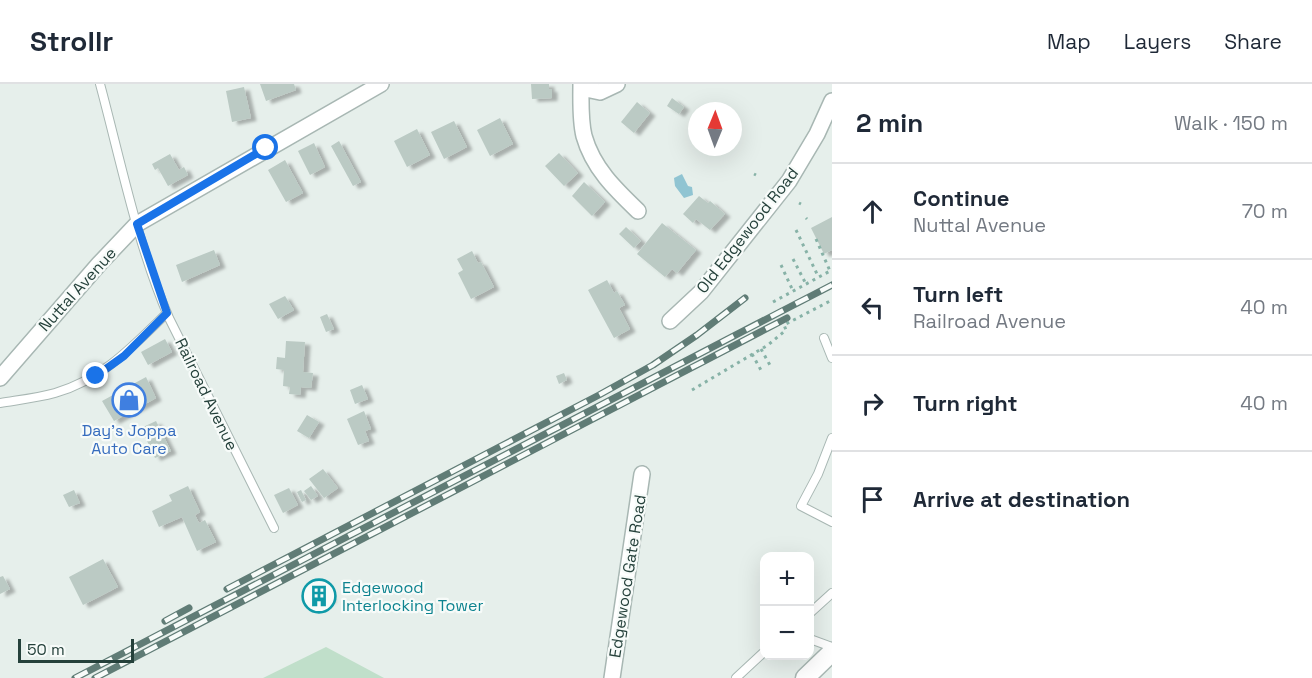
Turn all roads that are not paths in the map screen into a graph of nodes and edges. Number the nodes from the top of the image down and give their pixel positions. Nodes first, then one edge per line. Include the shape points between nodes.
1 (100, 84) edge
2 (381, 84) edge
3 (617, 84) edge
4 (581, 86) edge
5 (832, 101) edge
6 (826, 125) edge
7 (638, 211) dead end
8 (137, 224) junction
9 (167, 313) junction
10 (670, 321) dead end
11 (824, 338) dead end
12 (832, 358) edge
13 (0, 378) edge
14 (0, 403) edge
15 (832, 438) edge
16 (642, 474) dead end
17 (832, 522) edge
18 (274, 528) dead end
19 (832, 593) edge
20 (814, 609) edge
21 (814, 640) edge
22 (832, 647) edge
23 (832, 652) edge
24 (760, 656) edge
25 (612, 678) edge
26 (736, 678) edge
27 (805, 678) edge

1 - 8 lane, Railroad Avenue
2 - 8 street, Nuttal Avenue
3 - 4 street via 600,92
4 - 7 street via 584,134 593,158 607,181
5 - 6 street, Old Edgewood Road
6 - 10 street, Old Edgewood Road via 767,210 701,292
8 - 9 lane, Railroad Avenue
8 - 13 street, Nuttal Avenue
9 - 14 lane via 124,356 96,376 55,393
9 - 18 lane, Railroad Avenue
11 - 12 lane
15 - 17 lane via 801,506
16 - 25 street, Edgewood Gate Road
19 - 20 lane
21 - 22 lane
23 - 27 street
24 - 26 lane

